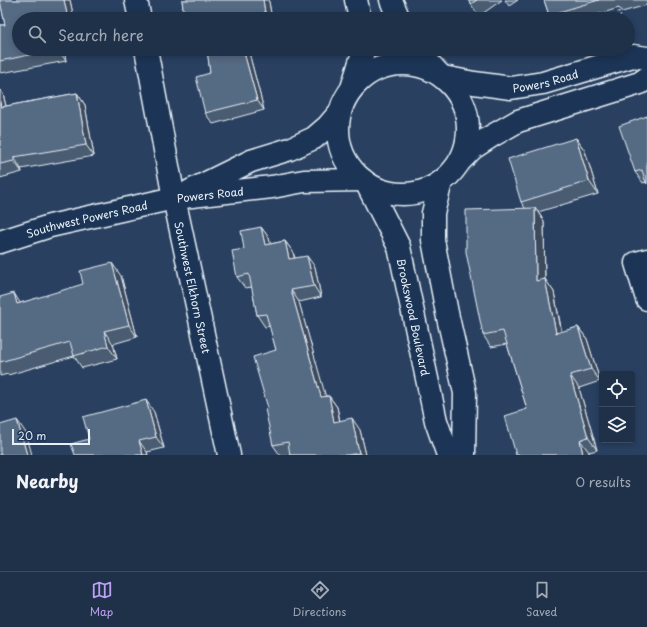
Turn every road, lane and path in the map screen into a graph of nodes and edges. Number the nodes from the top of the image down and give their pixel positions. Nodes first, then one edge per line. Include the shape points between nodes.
1 (136, 0) edge
2 (356, 0) edge
3 (391, 0) edge
4 (615, 0) edge
5 (139, 12) edge
6 (359, 12) edge
7 (396, 12) edge
8 (619, 12) edge
9 (147, 56) edge
10 (362, 56) edge
11 (422, 56) edge
12 (647, 58) edge
13 (440, 76) junction
14 (647, 78) edge
15 (352, 88) junction
16 (340, 112) junction
17 (461, 160) junction
18 (365, 182) junction
19 (441, 182) junction
20 (174, 198) junction
21 (0, 242) edge
22 (641, 261) edge
23 (647, 299) edge
24 (229, 455) edge
25 (448, 455) edge
26 (464, 455) edge

1 - 5 main road
2 - 6 main road
3 - 7 main road
4 - 8 path
9 - 20 main road, Southwest Elkhorn Street
10 - 15 main road
11 - 13 main road
12 - 13 main road, Powers Road via 633,56 543,83 511,88 474,84
13 - 15 main road via 421,66 402,64 383,67 366,75
13 - 17 main road via 453,87 463,104 468,122 467,141
14 - 17 main road via 640,83 518,121 474,148
15 - 16 main road
16 - 18 main road via 337,132 342,152 352,170
16 - 20 main road, Powers Road via 314,138 290,149 251,161
17 - 19 main road
18 - 19 main road via 385,192 404,194 424,191
18 - 20 main road, Powers Road via 304,181
18 - 25 main road, Brookswood Boulevard via 399,247 436,421
19 - 26 main road via 433,213 433,240 465,393
20 - 21 main road, Southwest Powers Road via 50,226
20 - 24 main road, Southwest Elkhorn Street
22 - 23 main road

